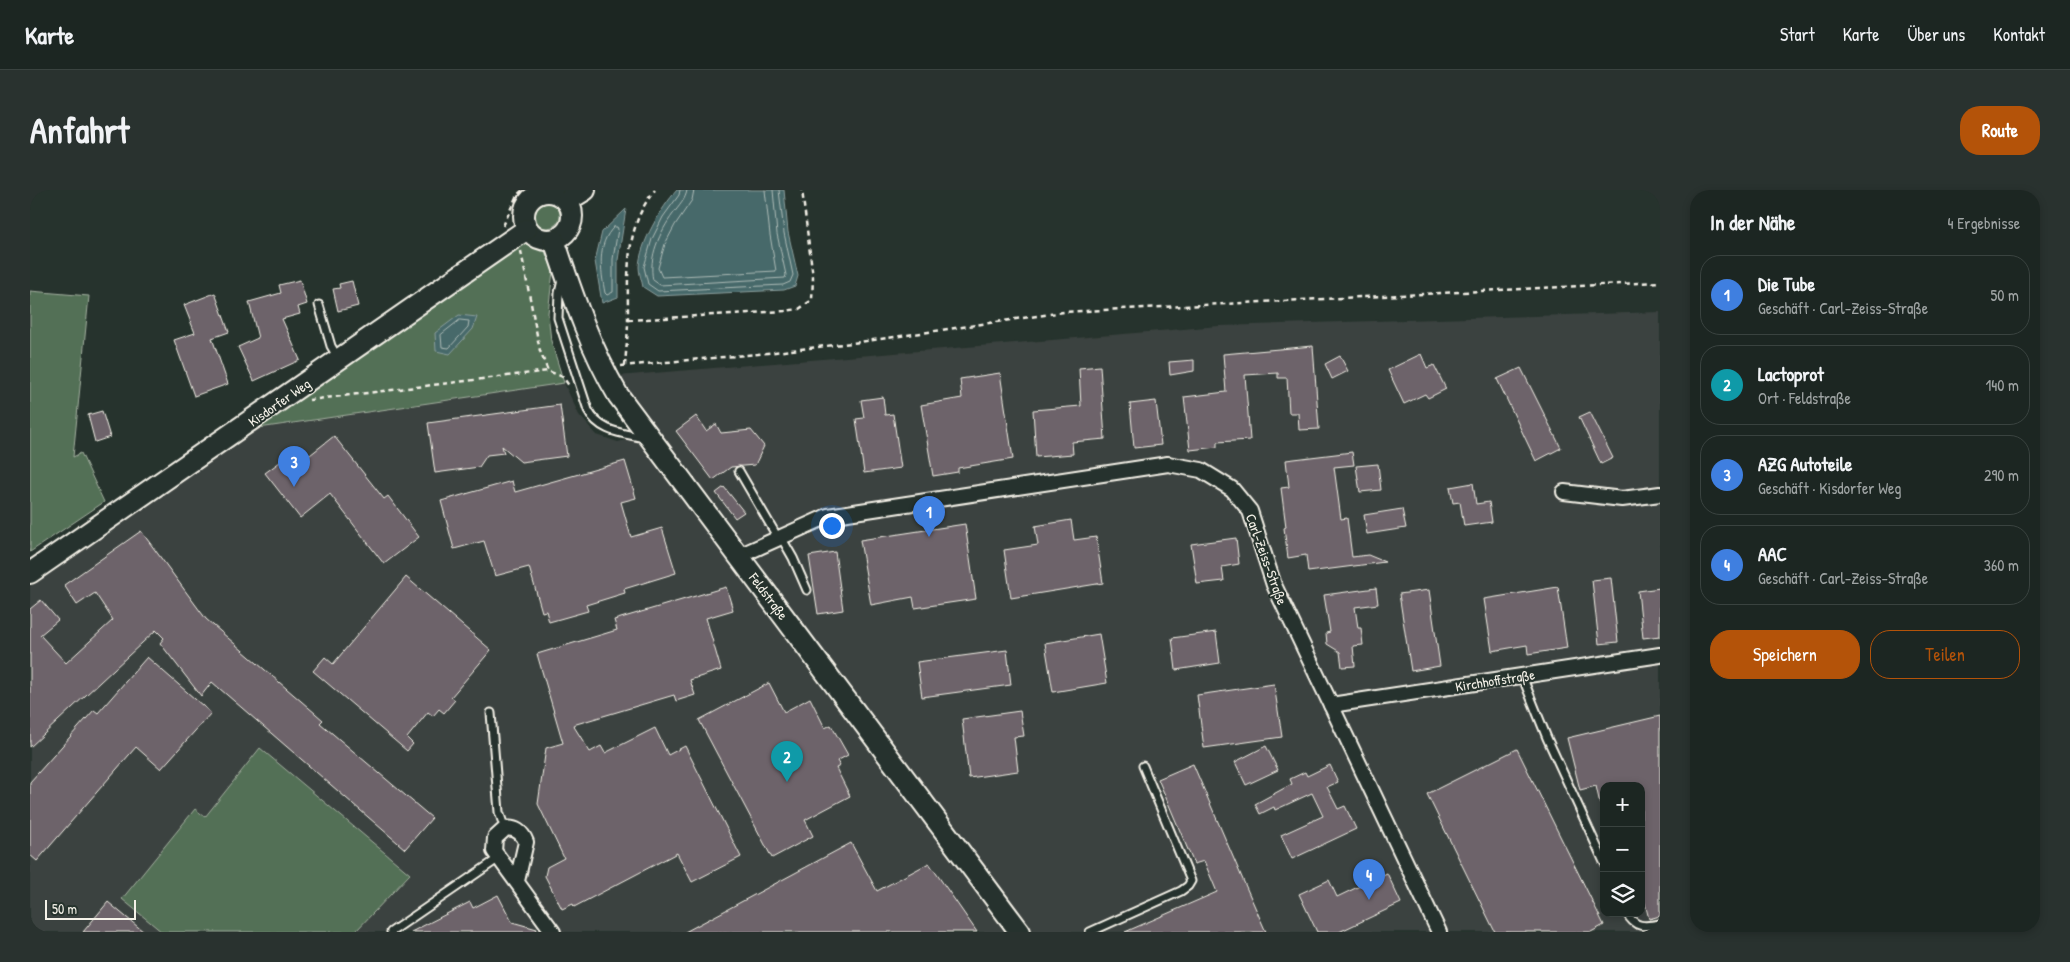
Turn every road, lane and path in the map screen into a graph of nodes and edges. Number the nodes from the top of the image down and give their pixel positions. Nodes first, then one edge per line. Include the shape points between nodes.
1 (523, 190) edge
2 (585, 190) edge
3 (655, 190) edge
4 (802, 190) edge
5 (567, 201) junction
6 (514, 232) junction
7 (554, 240) junction
8 (564, 270) junction
9 (1660, 282) edge
10 (319, 305) dead end
11 (628, 320) junction
12 (340, 360) junction
13 (625, 366) junction
14 (602, 368) junction
15 (548, 371) junction
16 (573, 391) dead end
17 (308, 400) dead end
18 (651, 440) junction
19 (739, 471) dead end
20 (1564, 492) dead end
21 (1660, 494) edge
22 (779, 538) junction
23 (740, 556) junction
24 (30, 573) edge
25 (807, 590) dead end
26 (1660, 655) edge
27 (1522, 676) junction
28 (1330, 705) junction
29 (492, 713) dead end
30 (1143, 766) dead end
31 (504, 829) junction
32 (1600, 853) edge
33 (499, 858) junction
34 (517, 881) junction
35 (1629, 917) edge
36 (1633, 923) junction
37 (1660, 924) edge
38 (391, 932) edge
39 (553, 932) edge
40 (1020, 932) edge
41 (1090, 932) edge
42 (1439, 932) edge
43 (1637, 932) edge

1 - 6 path via 517,195
2 - 5 street
3 - 11 path via 639,216 633,235 627,266
4 - 11 path via 813,277 812,300 799,309 785,311
5 - 6 street via 554,193 538,194 526,206 524,222
5 - 7 street via 571,224 562,236
6 - 7 street
6 - 12 street, Kisdorfer Weg
6 - 15 path via 525,264 540,351
7 - 8 street, Feldstraße
8 - 14 street, Feldstraße
8 - 18 lane via 558,318 592,420 606,430
9 - 13 path via 1064,312 860,342
10 - 12 lane via 331,346
11 - 13 path
12 - 24 street, Kisdorfer Weg
13 - 14 path
14 - 18 street, Feldstraße
15 - 16 path via 563,378
15 - 17 path
18 - 23 street, Feldstraße
19 - 22 lane
20 - 21 street via 1622,499
22 - 23 street, Carl-Zeiss-Straße
22 - 25 lane via 793,558
22 - 28 street, Carl-Zeiss-Straße via 828,516 1168,464 1201,470 1232,489 1250,511 1274,585
23 - 40 street, Feldstraße
26 - 27 street, Kirchhoffstraße
27 - 28 street, Kirchhoffstraße
27 - 32 lane
28 - 42 street, Carl-Zeiss-Straße
29 - 31 lane via 499,812
30 - 41 lane via 1191,881 1181,891
31 - 33 street via 493,842
31 - 34 street via 515,829 526,842
33 - 34 street
33 - 38 lane
34 - 39 street
35 - 36 lane
36 - 37 lane via 1648,927
36 - 43 lane

